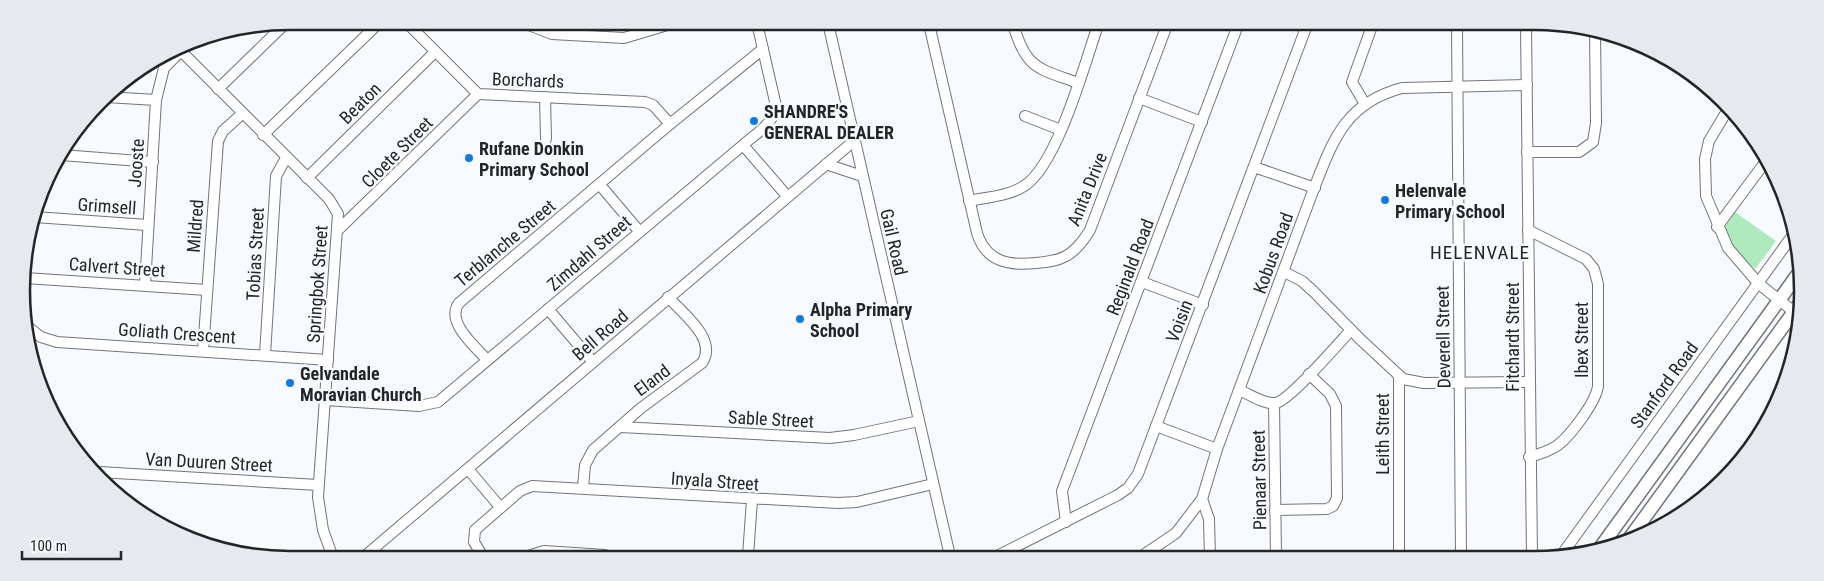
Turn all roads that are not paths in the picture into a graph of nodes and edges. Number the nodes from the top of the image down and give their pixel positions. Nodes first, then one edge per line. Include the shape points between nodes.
1 (372, 30) edge
2 (414, 30) edge
3 (546, 30) edge
4 (651, 30) edge
5 (759, 30) edge
6 (830, 30) edge
7 (930, 30) edge
8 (1015, 30) edge
9 (1096, 30) edge
10 (1165, 30) edge
11 (1236, 30) edge
12 (1304, 30) edge
13 (1371, 30) edge
14 (1456, 30) edge
15 (1526, 30) edge
16 (278, 31) edge
17 (1595, 38) edge
18 (763, 49) junction
19 (436, 52) junction
20 (183, 54) edge
21 (172, 59) edge
22 (1078, 83) junction
23 (1457, 85) junction
24 (1526, 85) junction
25 (218, 89) junction
26 (478, 94) junction
27 (545, 97) junction
28 (116, 98) edge
29 (1139, 98) junction
30 (156, 100) junction
31 (1365, 104) junction
32 (243, 113) junction
33 (1725, 114) edge
34 (1025, 116) dead end
35 (1202, 122) junction
36 (670, 124) junction
37 (1061, 130) junction
38 (263, 135) junction
39 (546, 139) dead end
40 (854, 140) junction
41 (742, 145) junction
42 (1527, 152) junction
43 (68, 156) edge
44 (286, 158) junction
45 (153, 162) junction
46 (826, 164) junction
47 (1762, 166) edge
48 (1254, 167) junction
49 (862, 176) junction
50 (308, 178) junction
51 (600, 185) junction
52 (1315, 188) junction
53 (787, 196) junction
54 (969, 201) junction
55 (41, 217) edge
56 (147, 225) junction
57 (1717, 227) junction
58 (1528, 230) junction
59 (337, 231) junction
60 (639, 231) junction
61 (1789, 240) edge
62 (1284, 272) junction
63 (31, 278) edge
64 (1758, 279) junction
65 (1793, 280) edge
66 (1142, 282) junction
67 (145, 285) junction
68 (207, 290) junction
69 (668, 297) junction
70 (1781, 297) junction
71 (1203, 305) junction
72 (1793, 306) edge
73 (548, 309) junction
74 (1793, 313) edge
75 (33, 330) edge
76 (1351, 330) junction
77 (203, 351) junction
78 (265, 355) junction
79 (328, 360) junction
80 (487, 360) junction
81 (593, 362) junction
82 (1309, 374) junction
83 (1399, 376) junction
84 (1459, 382) junction
85 (1529, 382) junction
86 (1240, 390) junction
87 (325, 400) junction
88 (1274, 403) junction
89 (641, 408) junction
90 (919, 421) junction
91 (1156, 426) junction
92 (620, 427) junction
93 (646, 428) junction
94 (1217, 449) junction
95 (1530, 457) junction
96 (468, 469) junction
97 (104, 472) edge
98 (933, 484) junction
99 (318, 485) junction
100 (583, 488) junction
101 (1202, 499) junction
102 (752, 500) junction
103 (500, 507) junction
104 (1275, 510) junction
105 (1066, 522) junction
106 (1636, 530) edge
107 (1605, 541) edge
108 (1566, 549) edge
109 (331, 551) edge
110 (371, 551) edge
111 (480, 551) edge
112 (748, 551) edge
113 (949, 551) edge
114 (1008, 551) edge
115 (1149, 551) edge
116 (1210, 551) edge
117 (1276, 551) edge
118 (1399, 551) edge
119 (1461, 551) edge
120 (1532, 551) edge

1 - 38 street
2 - 19 street, Borchards
3 - 4 street via 552,34 624,38
5 - 18 street, Zimdahl Street
6 - 40 street, Gail Road
7 - 54 street, Anita Drive
8 - 22 street via 1019,45 1032,64
9 - 22 street
10 - 29 street, Anita Drive
11 - 35 street, Reginald Road
12 - 48 street, Voisin
13 - 31 street via 1352,82
14 - 23 street, Deverell Street
15 - 24 street, Fitchardt Street
16 - 25 street
17 - 42 street via 1596,123 1593,142 1579,152
18 - 36 street, Terblanche Street
18 - 41 street, Zimdahl Street via 775,112 773,118
19 - 26 street, Borchards
19 - 50 street, Beaton
20 - 25 street, Springbok Street
21 - 30 street, Jooste via 164,68
22 - 37 street
23 - 24 street, Kobus Road
23 - 31 street, Kobus Road via 1402,88
23 - 84 street, Deverell Street
24 - 42 street, Fitchardt Street
25 - 32 street, Springbok Street
26 - 27 street, Borchards
26 - 59 street, Cloete Street
27 - 36 street, Borchards via 645,102 653,105
27 - 39 street
28 - 30 street
29 - 35 street
29 - 54 street, Anita Drive via 1090,230 1067,255 1049,262 1001,262 980,243
30 - 45 street, Jooste
31 - 52 street, Kobus Road via 1349,117 1336,136
32 - 38 street, Springbok Street
32 - 68 street, Mildred via 218,141
33 - 57 street via 1709,141 1704,159 1706,196
34 - 37 street
35 - 66 street, Reginald Road
36 - 51 street, Terblanche Street
37 - 54 street via 1034,179 1017,190
38 - 44 street, Springbok Street
40 - 46 street, Bell Road
40 - 49 street, Gail Road
41 - 53 street
41 - 60 street, Zimdahl Street
42 - 58 street, Fitchardt Street
43 - 45 street
44 - 50 street, Springbok Street
44 - 78 street, Tobias Street via 276,176
45 - 56 street, Jooste
46 - 49 street
46 - 53 street, Bell Road
47 - 57 street
48 - 52 street
48 - 71 street, Voisin
49 - 90 street, Gail Road
50 - 59 street, Springbok Street via 335,207
51 - 60 street
51 - 80 street, Terblanche Street via 456,307 457,324
52 - 62 street, Kobus Road
53 - 69 street, Bell Road
55 - 56 street, Grimsell
56 - 67 street, Jooste
57 - 64 street via 1728,248
58 - 85 street, Fitchardt Street
58 - 95 street, Ibex Street via 1590,262 1596,275 1598,294 1596,396 1564,440
59 - 79 street, Springbok Street
60 - 73 street, Zimdahl Street
61 - 64 street, Stanford Road
62 - 76 street, Leith Street via 1302,281
62 - 86 street, Kobus Road
63 - 67 street, Calvert Street
64 - 70 street
64 - 108 street, Stanford Road
65 - 70 main road
66 - 71 street
66 - 105 street, Reginald Road via 1062,491
67 - 68 street, Calvert Street
68 - 77 street, Mildred
69 - 81 street, Bell Road
69 - 89 street, Eland via 700,332 707,353 702,363
70 - 72 street
70 - 107 main road
71 - 91 street, Voisin
73 - 80 street, Zimdahl Street
73 - 81 street
74 - 106 main road
75 - 77 street, Goliath Crescent via 41,337 57,342
76 - 82 street
76 - 83 street, Leith Street
77 - 78 street, Goliath Crescent
78 - 79 street, Goliath Crescent
79 - 87 street, Springbok Street
80 - 87 street, Zimdahl Street via 438,402 427,406
81 - 96 street, Bell Road
82 - 88 street via 1291,393
82 - 104 street via 1330,394 1336,406 1337,498 1327,509
83 - 84 street via 1415,382
83 - 118 street, Leith Street
84 - 85 street
84 - 119 street, Deverell Street
85 - 95 street, Fitchardt Street
86 - 88 street
86 - 94 street, Kobus Road
87 - 99 street, Springbok Street
88 - 104 street, Pienaar Street
89 - 92 street, Eland
89 - 93 street
90 - 93 street, Sable Street via 830,438
90 - 98 street, Gail Road
91 - 94 street
91 - 105 street, Voisin via 1138,474 1128,488
92 - 93 street, Sable Street
92 - 100 street, Eland via 590,454 585,465
94 - 101 street, Kobus Road
95 - 120 street, Fitchardt Street
96 - 103 street
96 - 110 street, Bell Road
97 - 99 street, Van Duuren Street
98 - 102 street, Inyala Street via 848,503
98 - 113 street, Gail Road
99 - 109 street, Springbok Street via 320,518
100 - 102 street, Inyala Street
100 - 103 street, Inyala Street via 532,486
101 - 115 street, Kobus Road via 1176,533
101 - 116 street via 1209,519
102 - 112 street
103 - 111 street, Inyala Street via 475,530 474,542
104 - 117 street, Pienaar Street
105 - 114 street, Voisin

